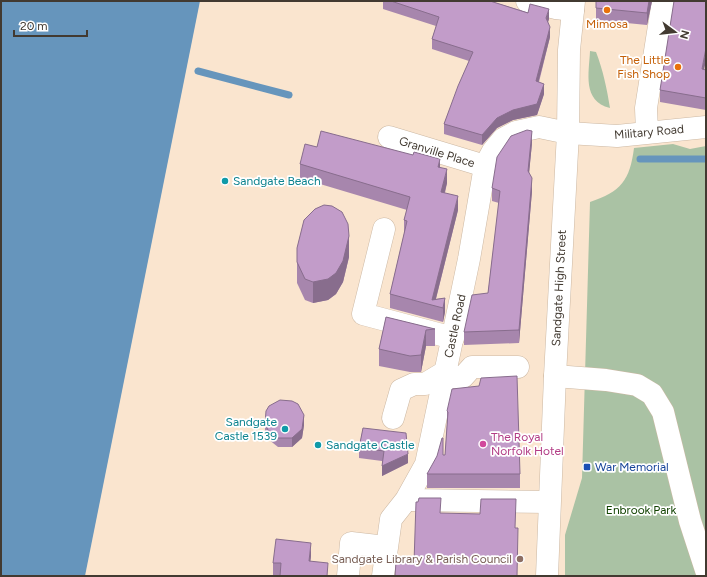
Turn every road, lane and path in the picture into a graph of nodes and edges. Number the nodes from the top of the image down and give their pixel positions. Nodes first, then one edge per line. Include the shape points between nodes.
1 (527, 1) edge
2 (663, 1) edge
3 (573, 5) edge
4 (706, 127) edge
5 (647, 132) junction
6 (568, 133) junction
7 (389, 137) dead end
8 (485, 166) junction
9 (384, 229) dead end
10 (453, 338) junction
11 (518, 367) dead end
12 (445, 375) junction
13 (555, 376) junction
14 (393, 418) dead end
15 (406, 500) junction
16 (549, 502) junction
17 (386, 547) junction
18 (706, 570) edge
19 (348, 576) edge
20 (383, 576) edge
21 (547, 576) edge

1 - 3 main road via 556,8
2 - 5 main road via 646,108
3 - 6 main road, Sandgate High Street via 569,50
4 - 5 main road, Military Road
5 - 6 main road, Military Road via 616,136
6 - 8 main road, Castle Road via 539,127 516,132 503,139 493,150
6 - 13 main road, Sandgate High Street
7 - 8 main road, Granville Place
8 - 10 main road, Castle Road
9 - 10 main road via 363,314
10 - 12 main road, Castle Road
11 - 12 main road via 472,367 463,377
12 - 14 main road via 401,390
12 - 15 main road, Castle Road via 426,464
13 - 16 main road, Sandgate High Street
13 - 18 main road via 637,385 652,394 662,412 690,521
15 - 16 main road
15 - 17 main road, Castle Road via 391,519
16 - 21 main road, Sandgate High Street
17 - 19 main road via 351,543
17 - 20 main road, Castle Road

